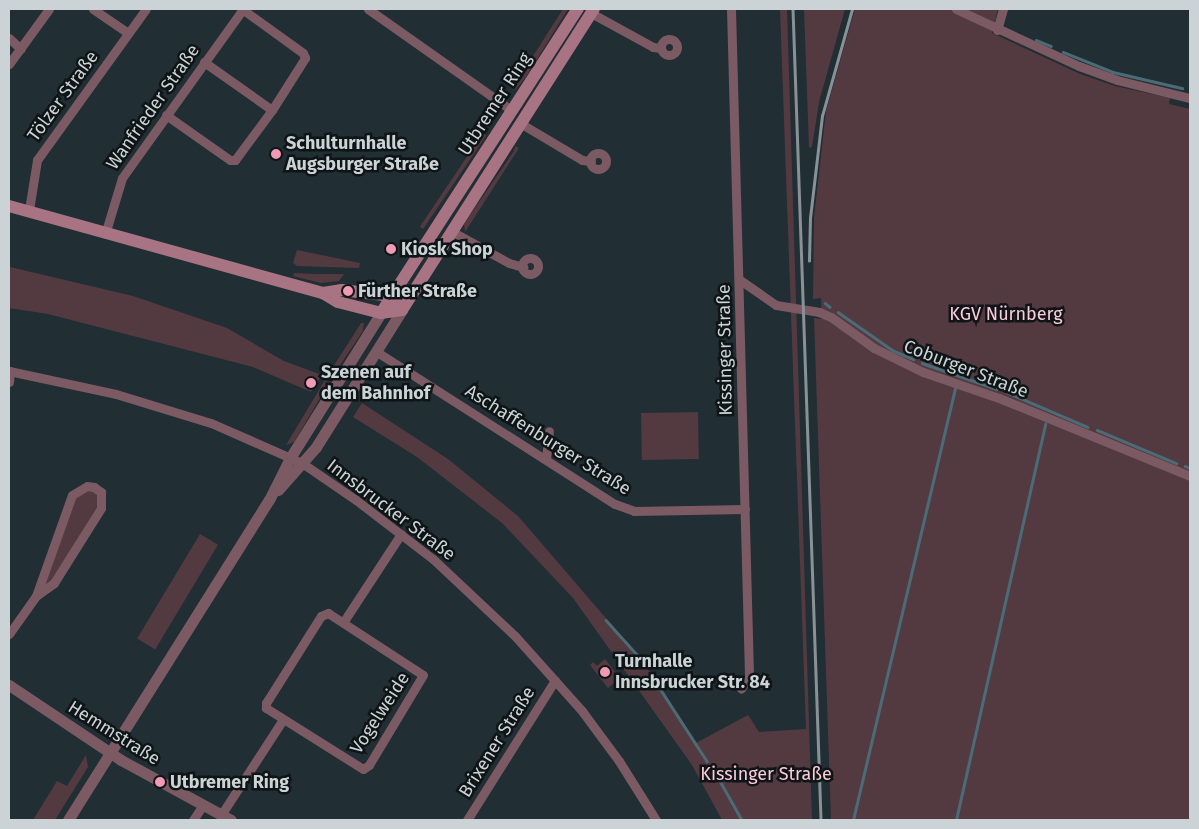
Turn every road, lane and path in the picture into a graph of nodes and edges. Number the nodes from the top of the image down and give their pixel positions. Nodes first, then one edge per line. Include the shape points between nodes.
1 (49, 9) edge
2 (93, 9) edge
3 (146, 9) edge
4 (242, 9) edge
5 (368, 9) edge
6 (578, 9) edge
7 (730, 9) edge
8 (956, 9) edge
9 (1003, 9) edge
10 (593, 11) edge
11 (997, 30) junction
12 (128, 33) junction
13 (9, 38) edge
14 (661, 48) dead end
15 (22, 49) junction
16 (204, 62) junction
17 (9, 64) edge
18 (1190, 98) edge
19 (272, 110) junction
20 (511, 110) junction
21 (166, 115) junction
22 (520, 123) junction
23 (591, 161) dead end
24 (9, 206) edge
25 (29, 210) junction
26 (106, 231) junction
27 (451, 231) junction
28 (523, 266) dead end
29 (740, 280) junction
30 (323, 293) junction
31 (392, 296) junction
32 (402, 310) junction
33 (381, 313) junction
34 (377, 352) junction
35 (9, 371) edge
36 (9, 382) edge
37 (549, 431) dead end
38 (290, 458) junction
39 (546, 459) junction
40 (302, 463) junction
41 (1190, 476) edge
42 (269, 500) junction
43 (745, 509) junction
44 (402, 534) junction
45 (36, 596) junction
46 (344, 622) junction
47 (9, 634) edge
48 (555, 680) junction
49 (9, 685) edge
50 (741, 689) dead end
51 (282, 721) junction
52 (109, 752) junction
53 (203, 805) junction
54 (226, 818) edge
55 (68, 820) edge
56 (193, 820) edge
57 (467, 820) edge
58 (656, 820) edge

1 - 15 street
2 - 12 street
3 - 12 street, Tölzer Straße
4 - 16 street, Wanfrieder Straße
4 - 19 street via 303,53 305,58
5 - 20 street
6 - 20 main road, Utbremer Ring
7 - 29 street, Kissinger Straße
8 - 11 street
9 - 11 street
10 - 14 street, Utbremer Ring via 653,47
10 - 22 main road, Utbremer Ring
11 - 18 street via 1117,80
12 - 25 street, Tölzer Straße via 37,160
13 - 15 street
15 - 17 street
16 - 19 street
16 - 21 street, Wanfrieder Straße
19 - 21 street via 236,160 230,160
20 - 31 main road, Utbremer Ring
21 - 26 street, Wanfrieder Straße via 122,178
22 - 23 street, Utbremer Ring via 582,160
22 - 27 main road, Utbremer Ring
24 - 25 main road
25 - 26 main road
26 - 30 main road
27 - 28 street via 509,263
27 - 32 main road, Utbremer Ring
29 - 41 street, Coburger Straße via 776,305 830,317 874,348 923,372 1016,405
29 - 43 street, Kissinger Straße
30 - 31 main road via 342,290
30 - 33 main road via 338,302
31 - 32 main road
31 - 33 main road, Utbremer Ring
32 - 33 main road
32 - 34 street, Utbremer Ring
33 - 38 street, Utbremer Ring
34 - 39 street, Aschaffenburger Straße
34 - 40 street, Utbremer Ring
35 - 36 street
35 - 38 street, Innsbrucker Straße via 178,410
37 - 39 street
38 - 40 street, Innsbrucker Straße
38 - 42 street, Utbremer Ring
39 - 43 street, Aschaffenburger Straße via 615,504 634,511
40 - 42 street, Utbremer Ring
40 - 44 street, Innsbrucker Straße
42 - 52 street, Utbremer Ring
43 - 50 street, Kissinger Straße via 749,676
44 - 46 street
44 - 48 street, Innsbrucker Straße via 480,601
45 - 45 street via 54,583 101,508 101,492 94,487 86,486 72,495
45 - 47 street
46 - 51 street via 328,613 321,616 266,702 269,712
46 - 51 street, Vogelweide via 423,675 369,765 363,769
48 - 57 street, Brixener Straße
48 - 58 street, Innsbrucker Straße via 619,761
49 - 52 street, Hemmstraße
51 - 54 street
52 - 53 street, Hemmstraße
52 - 55 street, Utbremer Ring
53 - 54 street, Hemmstraße
53 - 56 street

